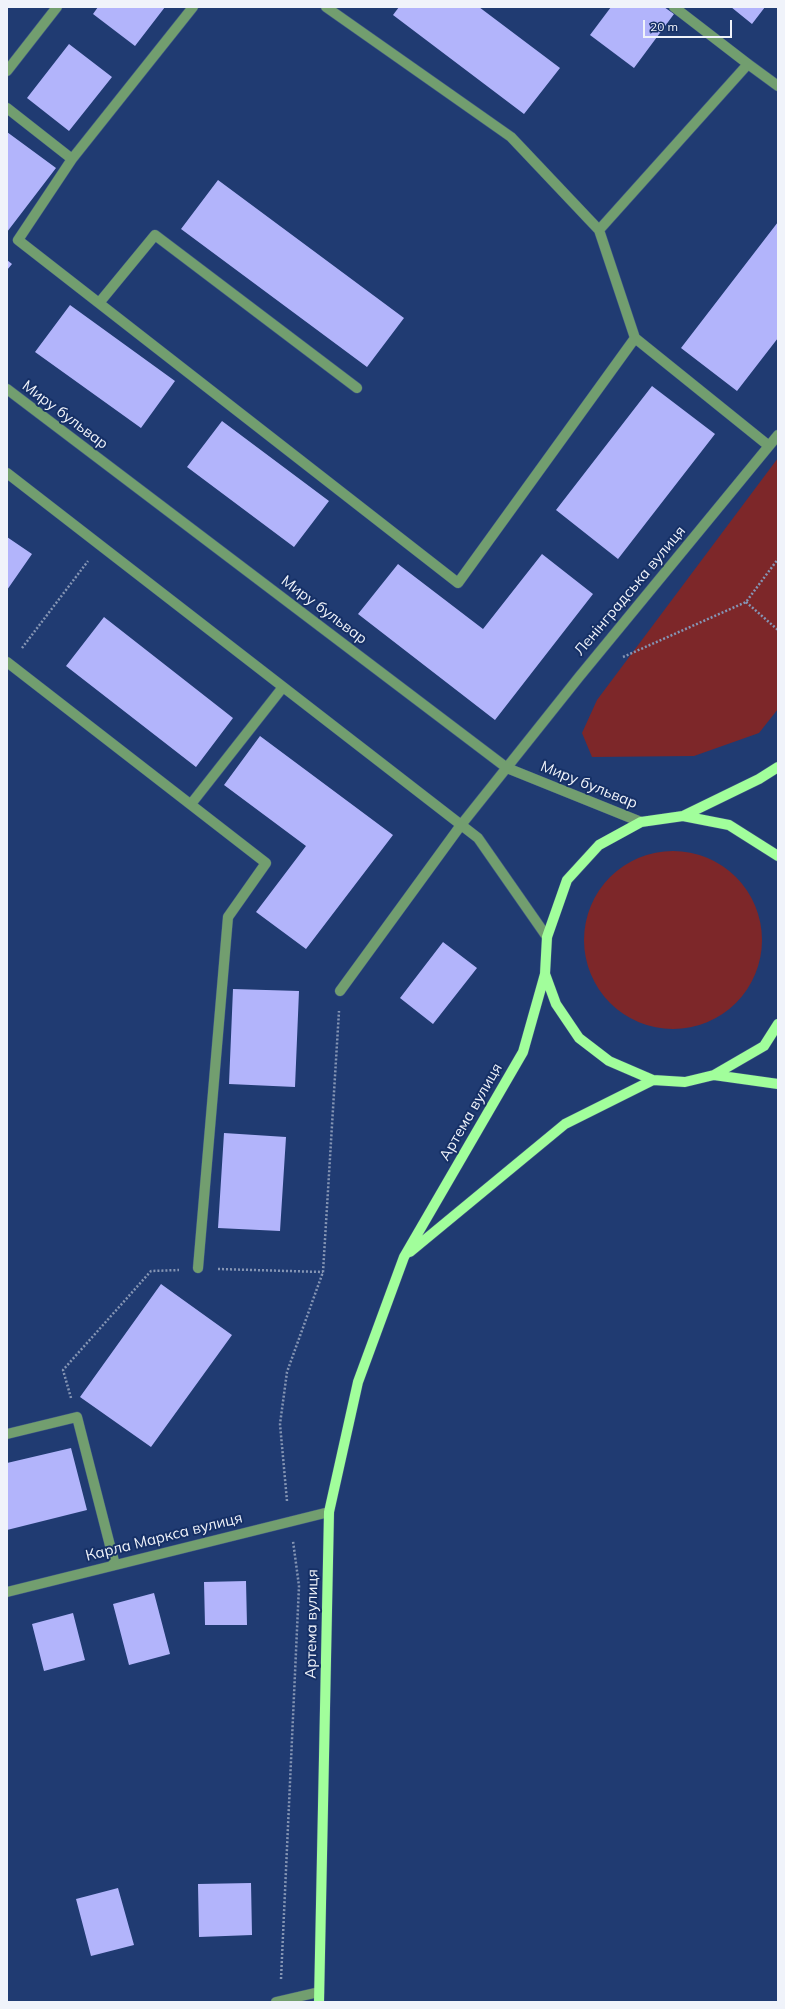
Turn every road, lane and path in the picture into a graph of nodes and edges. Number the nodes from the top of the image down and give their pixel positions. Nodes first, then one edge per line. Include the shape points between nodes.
1 (57, 7) edge
2 (193, 7) edge
3 (326, 7) edge
4 (674, 7) edge
5 (748, 64) junction
6 (7, 71) edge
7 (778, 86) edge
8 (7, 108) edge
9 (72, 159) junction
10 (599, 230) junction
11 (99, 303) junction
12 (635, 338) junction
13 (357, 388) dead end
14 (7, 389) edge
15 (778, 435) edge
16 (769, 446) junction
17 (7, 473) edge
18 (100, 545) junction
19 (778, 559) edge
20 (746, 602) junction
21 (778, 630) edge
22 (622, 657) dead end
23 (8, 663) edge
24 (283, 687) junction
25 (778, 767) edge
26 (507, 768) junction
27 (191, 804) junction
28 (683, 816) junction
29 (641, 822) junction
30 (461, 826) junction
31 (778, 856) edge
32 (547, 937) junction
33 (546, 974) junction
34 (340, 991) dead end
35 (778, 1024) edge
36 (714, 1075) junction
37 (653, 1080) junction
38 (778, 1084) edge
39 (404, 1257) junction
40 (198, 1268) junction
41 (323, 1272) dead end
42 (77, 1417) junction
43 (7, 1434) edge
44 (329, 1512) junction
45 (115, 1565) junction
46 (7, 1592) edge
47 (319, 1997) edge
48 (276, 2002) edge

1 - 6 street
2 - 9 street
3 - 10 street via 511,136
4 - 5 street
5 - 7 street
5 - 10 street
8 - 9 street
9 - 11 street via 18,240
10 - 12 street
11 - 12 street via 458,583
11 - 13 street via 155,235
12 - 16 street
14 - 26 street, Миру бульвар
15 - 16 street, Ленінградська вулиця
16 - 26 street, Ленінградська вулиця
17 - 18 street
18 - 23 path
18 - 24 street
19 - 20 path
20 - 21 path
20 - 22 path
23 - 27 street
24 - 27 street
24 - 30 street
25 - 28 main road
26 - 29 street, Миру бульвар
26 - 30 street, Ленінградська вулиця
27 - 40 street via 266,863 228,917
28 - 29 main road
28 - 31 main road via 730,825
29 - 32 main road via 599,845 567,880
30 - 32 street via 478,838
30 - 34 street, Ленінградська вулиця
32 - 33 main road
33 - 37 main road via 556,1004 579,1038 609,1061
33 - 39 main road, Артема вулиця via 523,1052
35 - 36 main road via 764,1046
36 - 37 main road via 685,1082
36 - 38 main road
37 - 39 main road via 565,1124
39 - 44 main road, Артема вулиця via 358,1382
40 - 41 path
40 - 42 path via 151,1272 63,1370
42 - 43 street
42 - 45 street
44 - 45 street, Карла Маркса вулиця
44 - 47 main road, Артема вулиця
45 - 46 street, Карла Маркса вулиця
47 - 48 street

